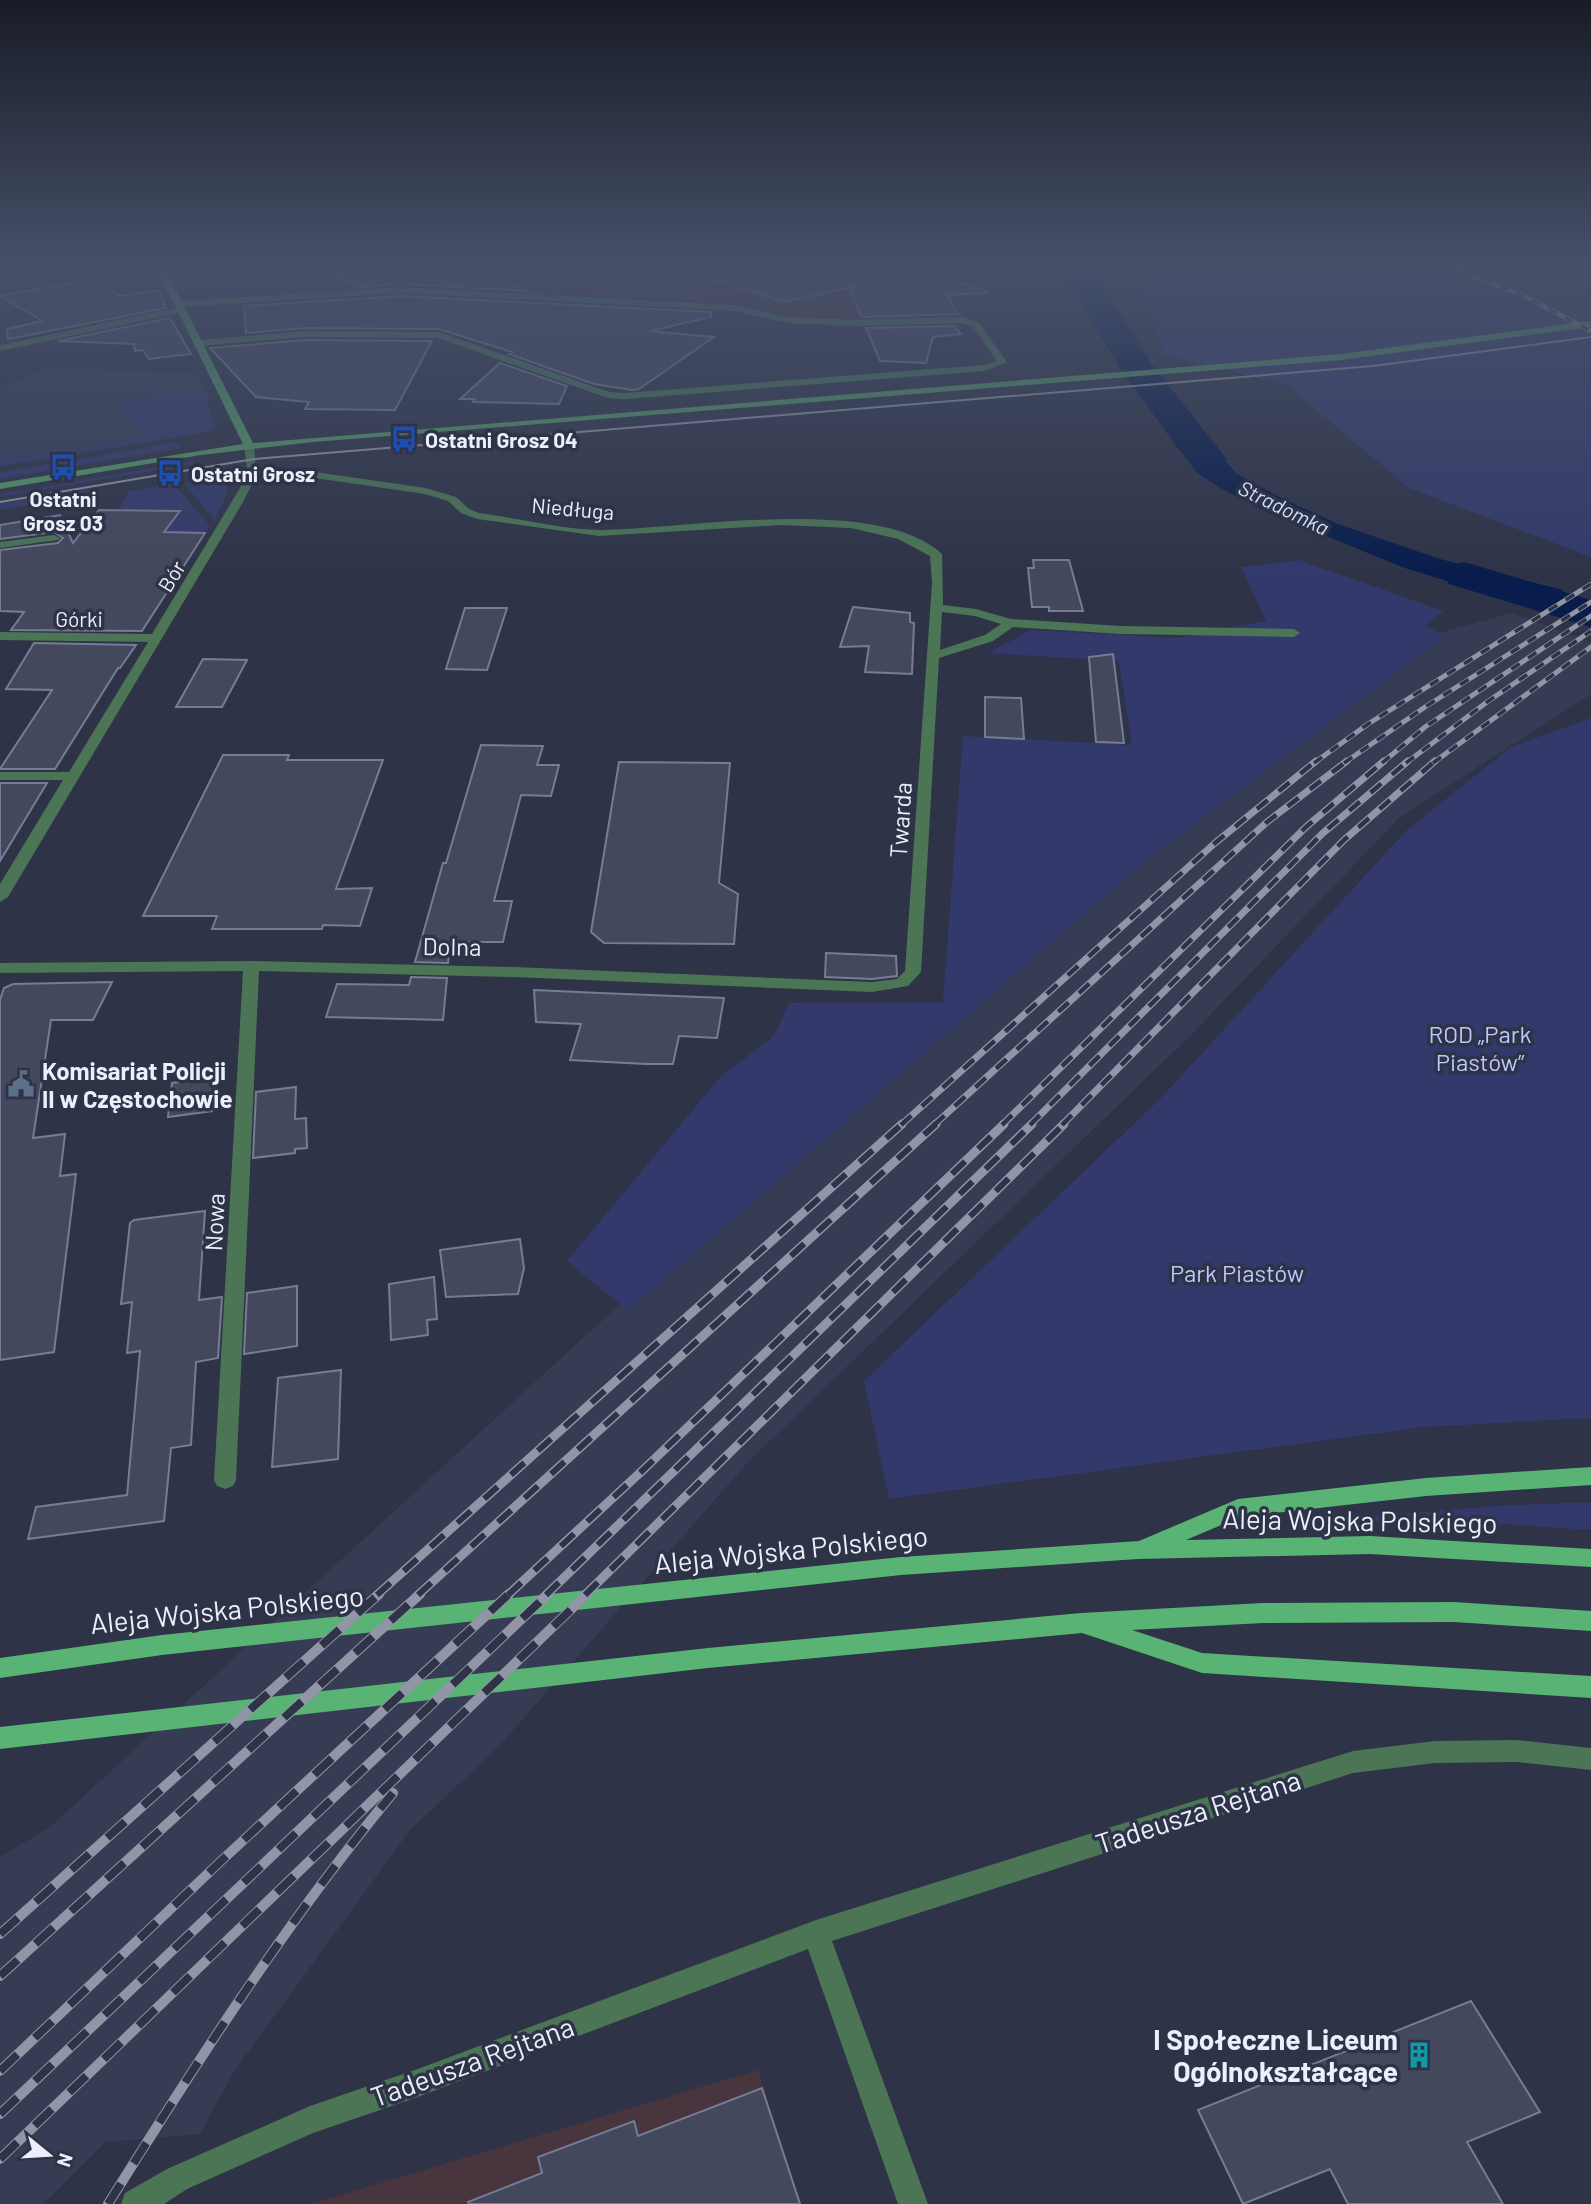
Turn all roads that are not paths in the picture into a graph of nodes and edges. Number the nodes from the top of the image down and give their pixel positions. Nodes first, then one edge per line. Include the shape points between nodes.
1 (212, 370) edge
2 (537, 370) edge
3 (943, 370) edge
4 (1184, 370) edge
5 (249, 445) junction
6 (252, 475) junction
7 (0, 486) edge
8 (54, 538) dead end
9 (0, 545) edge
10 (936, 554) joint
11 (937, 608) junction
12 (1010, 623) junction
13 (1294, 633) dead end
14 (0, 636) edge
15 (157, 638) junction
16 (934, 656) junction
17 (0, 776) edge
18 (75, 776) junction
19 (0, 897) edge
20 (251, 966) junction
21 (0, 968) edge
22 (902, 983) joint
23 (1591, 1476) edge
24 (225, 1480) dead end
25 (1138, 1550) junction
26 (1591, 1558) edge
27 (1591, 1621) edge
28 (1081, 1623) junction
29 (0, 1668) edge
30 (1591, 1687) edge
31 (0, 1738) edge
32 (1591, 1759) edge
33 (816, 1933) junction
34 (135, 2204) edge
35 (913, 2204) edge

1 - 5 street
2 - 3 street via 608,395 637,396
4 - 5 street
5 - 6 street via 254,458
5 - 7 street
6 - 10 street, Niedługa via 294,472 426,491 452,499 477,516 599,533 782,522 851,525 902,536
6 - 15 street, Bór
8 - 9 street
10 - 11 street, Twarda
11 - 12 street
11 - 16 street, Twarda
12 - 13 street via 1134,631
12 - 16 street via 989,638
14 - 15 street, Górki
15 - 18 street, Bór
16 - 22 street, Twarda via 914,972
17 - 18 street
18 - 19 street, Bór
20 - 21 street, Dolna
20 - 22 street, Dolna via 872,987
20 - 24 street, Nowa
23 - 25 main road via 1426,1487 1238,1508
25 - 26 main road, Aleja Wojska Polskiego via 1370,1545
25 - 29 main road, Aleja Wojska Polskiego via 901,1566 162,1645
27 - 28 main road via 1440,1612 1264,1613
28 - 30 main road via 1202,1663
28 - 31 main road via 708,1658
32 - 33 street, Tadeusza Rejtana via 1516,1751 1435,1752 1353,1762
33 - 34 street, Tadeusza Rejtana via 310,2119 177,2179
33 - 35 street

